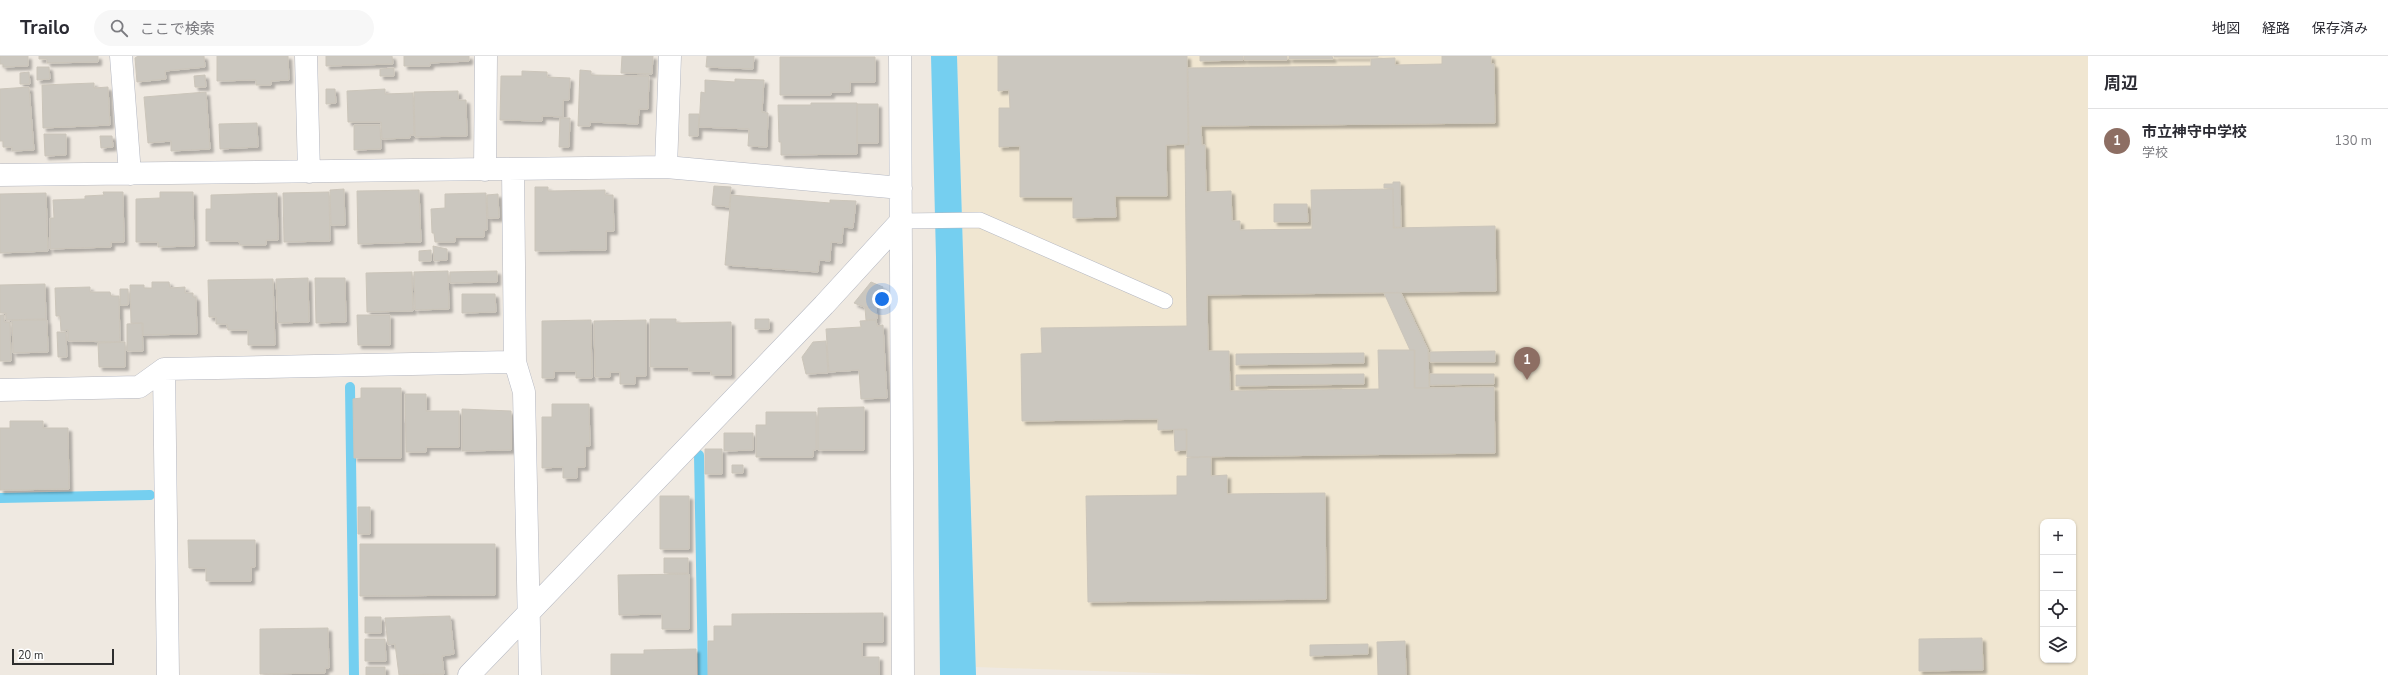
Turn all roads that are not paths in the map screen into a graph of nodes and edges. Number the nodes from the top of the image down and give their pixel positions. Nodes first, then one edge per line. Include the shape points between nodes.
1 (121, 56) edge
2 (306, 56) edge
3 (486, 56) edge
4 (670, 56) edge
5 (900, 56) edge
6 (666, 167) junction
7 (513, 169) junction
8 (485, 170) junction
9 (309, 172) junction
10 (130, 174) junction
11 (0, 175) edge
12 (901, 188) junction
13 (901, 221) junction
14 (1164, 302) dead end
15 (515, 362) junction
16 (164, 369) junction
17 (0, 390) edge
18 (528, 612) junction
19 (168, 675) edge
20 (469, 675) edge
21 (530, 675) edge
22 (903, 675) edge

1 - 10 street
2 - 9 street
3 - 8 street
4 - 6 street
5 - 12 street
6 - 7 street
6 - 12 street
7 - 8 street
7 - 15 street
8 - 9 street
9 - 10 street
10 - 11 street
12 - 13 street
13 - 14 lane via 980,220
13 - 18 street via 824,306
13 - 22 street
15 - 16 street
15 - 18 street via 524,392
16 - 17 street via 139,387
16 - 19 street
18 - 20 street
18 - 21 street

